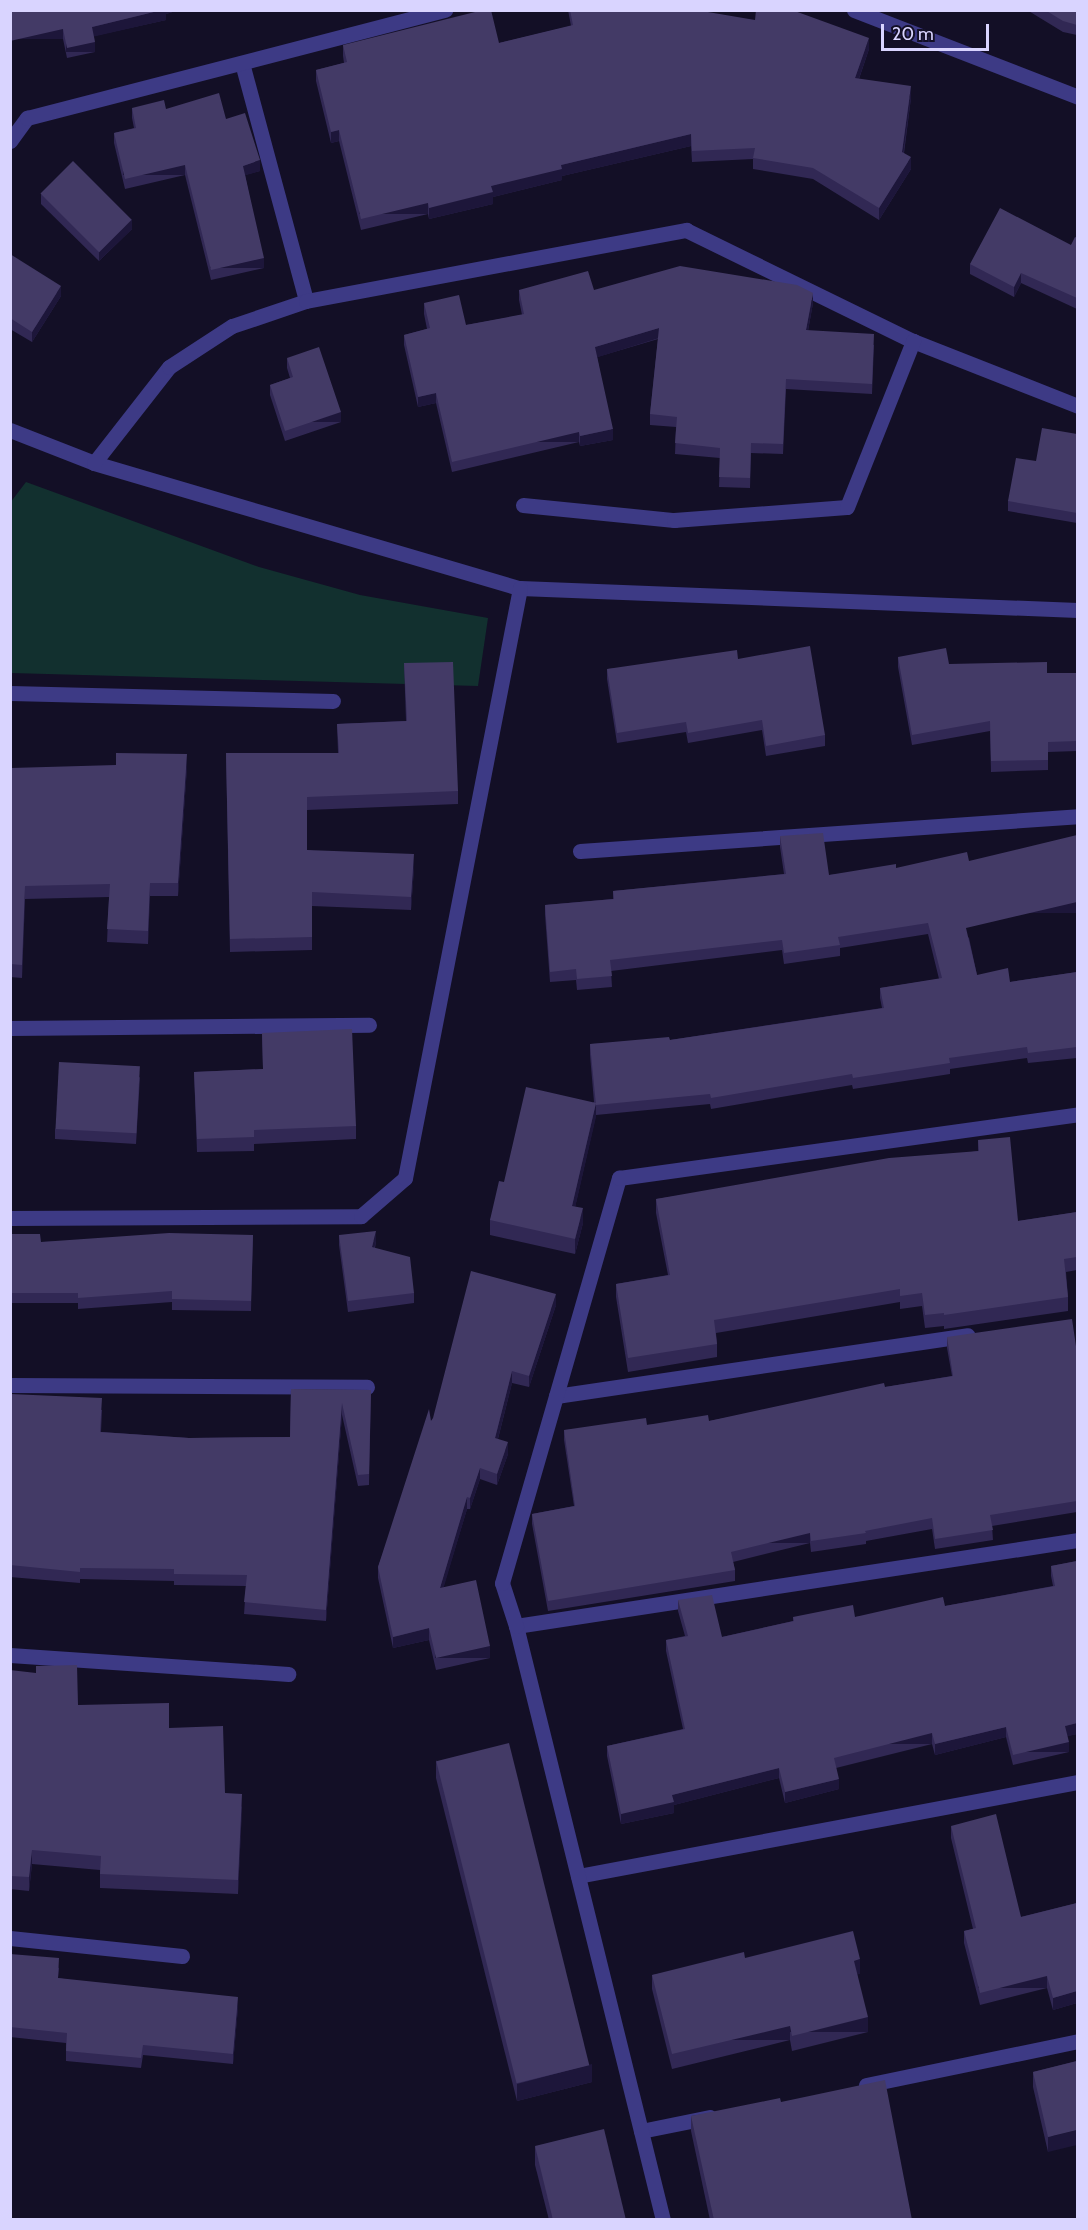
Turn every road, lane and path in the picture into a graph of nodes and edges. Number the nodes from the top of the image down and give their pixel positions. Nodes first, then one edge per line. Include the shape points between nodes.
1 (445, 10) edge
2 (854, 10) edge
3 (242, 63) junction
4 (1077, 97) edge
5 (10, 141) edge
6 (306, 302) junction
7 (912, 341) junction
8 (1077, 406) edge
9 (10, 430) edge
10 (94, 463) junction
11 (523, 505) dead end
12 (520, 588) junction
13 (1077, 610) edge
14 (10, 693) edge
15 (333, 701) dead end
16 (1077, 816) edge
17 (580, 850) dead end
18 (369, 1025) dead end
19 (10, 1028) edge
20 (1077, 1114) edge
21 (10, 1218) edge
22 (983, 1333) edge
23 (10, 1385) edge
24 (367, 1387) edge
25 (556, 1396) junction
26 (1077, 1540) edge
27 (516, 1626) junction
28 (10, 1655) edge
29 (288, 1674) dead end
30 (1077, 1782) edge
31 (578, 1876) junction
32 (10, 1938) edge
33 (182, 1956) dead end
34 (1077, 2042) edge
35 (848, 2088) edge
36 (722, 2114) edge
37 (641, 2131) junction
38 (663, 2220) edge

1 - 3 street
2 - 4 street
3 - 5 street via 27,118
3 - 6 street
6 - 7 street via 686,230
6 - 10 street via 232,326 169,367
7 - 8 street
7 - 11 street via 847,507 674,520
9 - 10 street
10 - 12 street
12 - 13 street
12 - 21 street via 405,1178 361,1216
14 - 15 street
16 - 17 street
18 - 19 street
20 - 25 street via 619,1178
22 - 25 street
23 - 24 street
25 - 27 street via 502,1583
26 - 27 street
27 - 31 street
28 - 29 street
30 - 31 street
31 - 37 street
32 - 33 street
34 - 35 street
36 - 37 street
37 - 38 street

